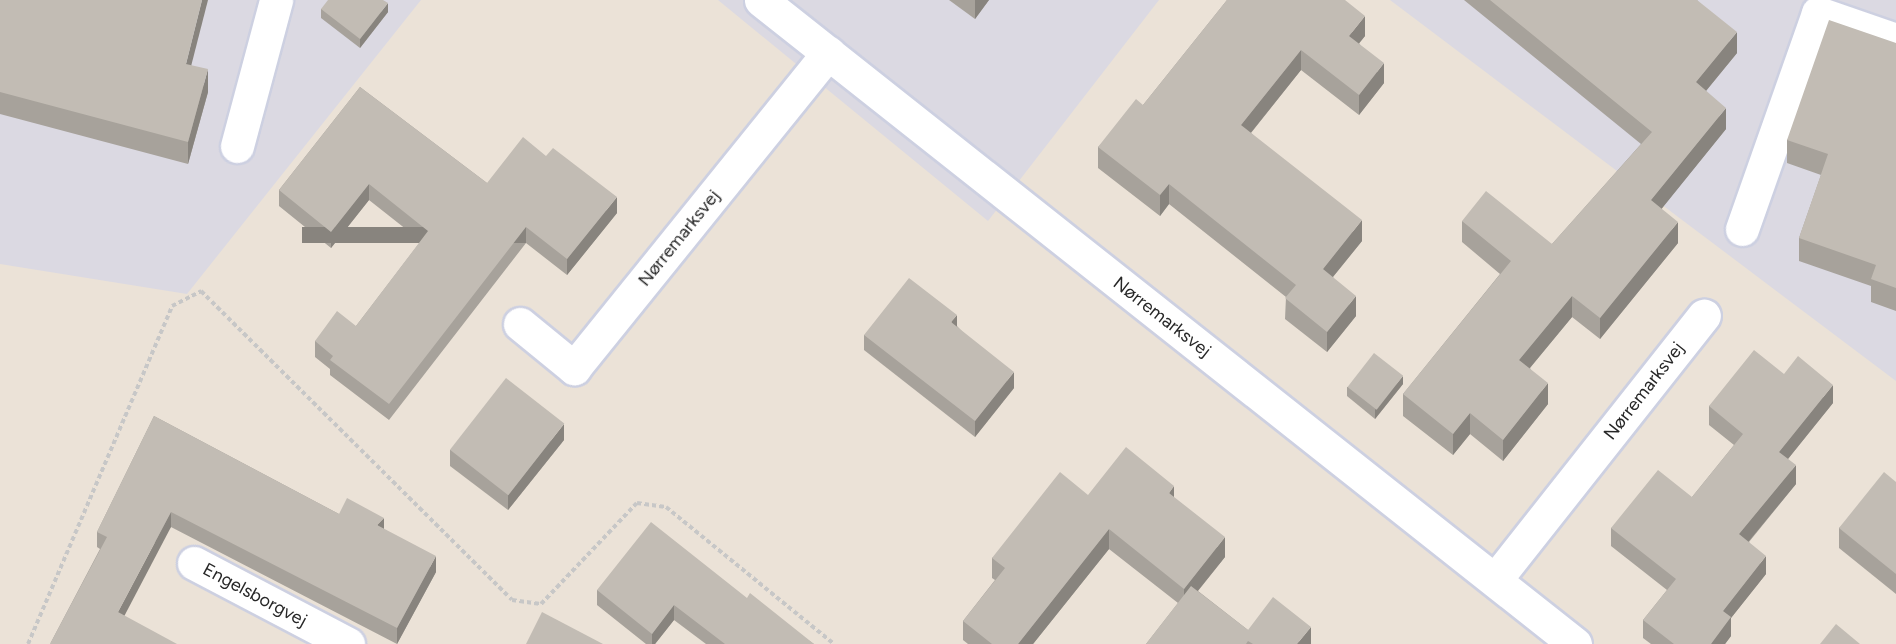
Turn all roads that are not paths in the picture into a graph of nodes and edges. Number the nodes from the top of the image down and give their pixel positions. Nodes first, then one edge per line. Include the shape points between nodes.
1 (276, 0) edge
2 (760, 0) edge
3 (1896, 40) edge
4 (828, 53) junction
5 (237, 146) dead end
6 (1742, 229) dead end
7 (1704, 315) dead end
8 (520, 324) dead end
9 (194, 563) dead end
10 (1495, 580) junction
11 (348, 644) edge
12 (1575, 644) edge

1 - 5 street
2 - 4 street, Nørremarksvej
3 - 6 street via 1818,13
4 - 8 street, Nørremarksvej via 574,368
4 - 10 street, Nørremarksvej
7 - 10 street, Nørremarksvej
9 - 11 street, Engelsborgvej
10 - 12 street, Nørremarksvej

